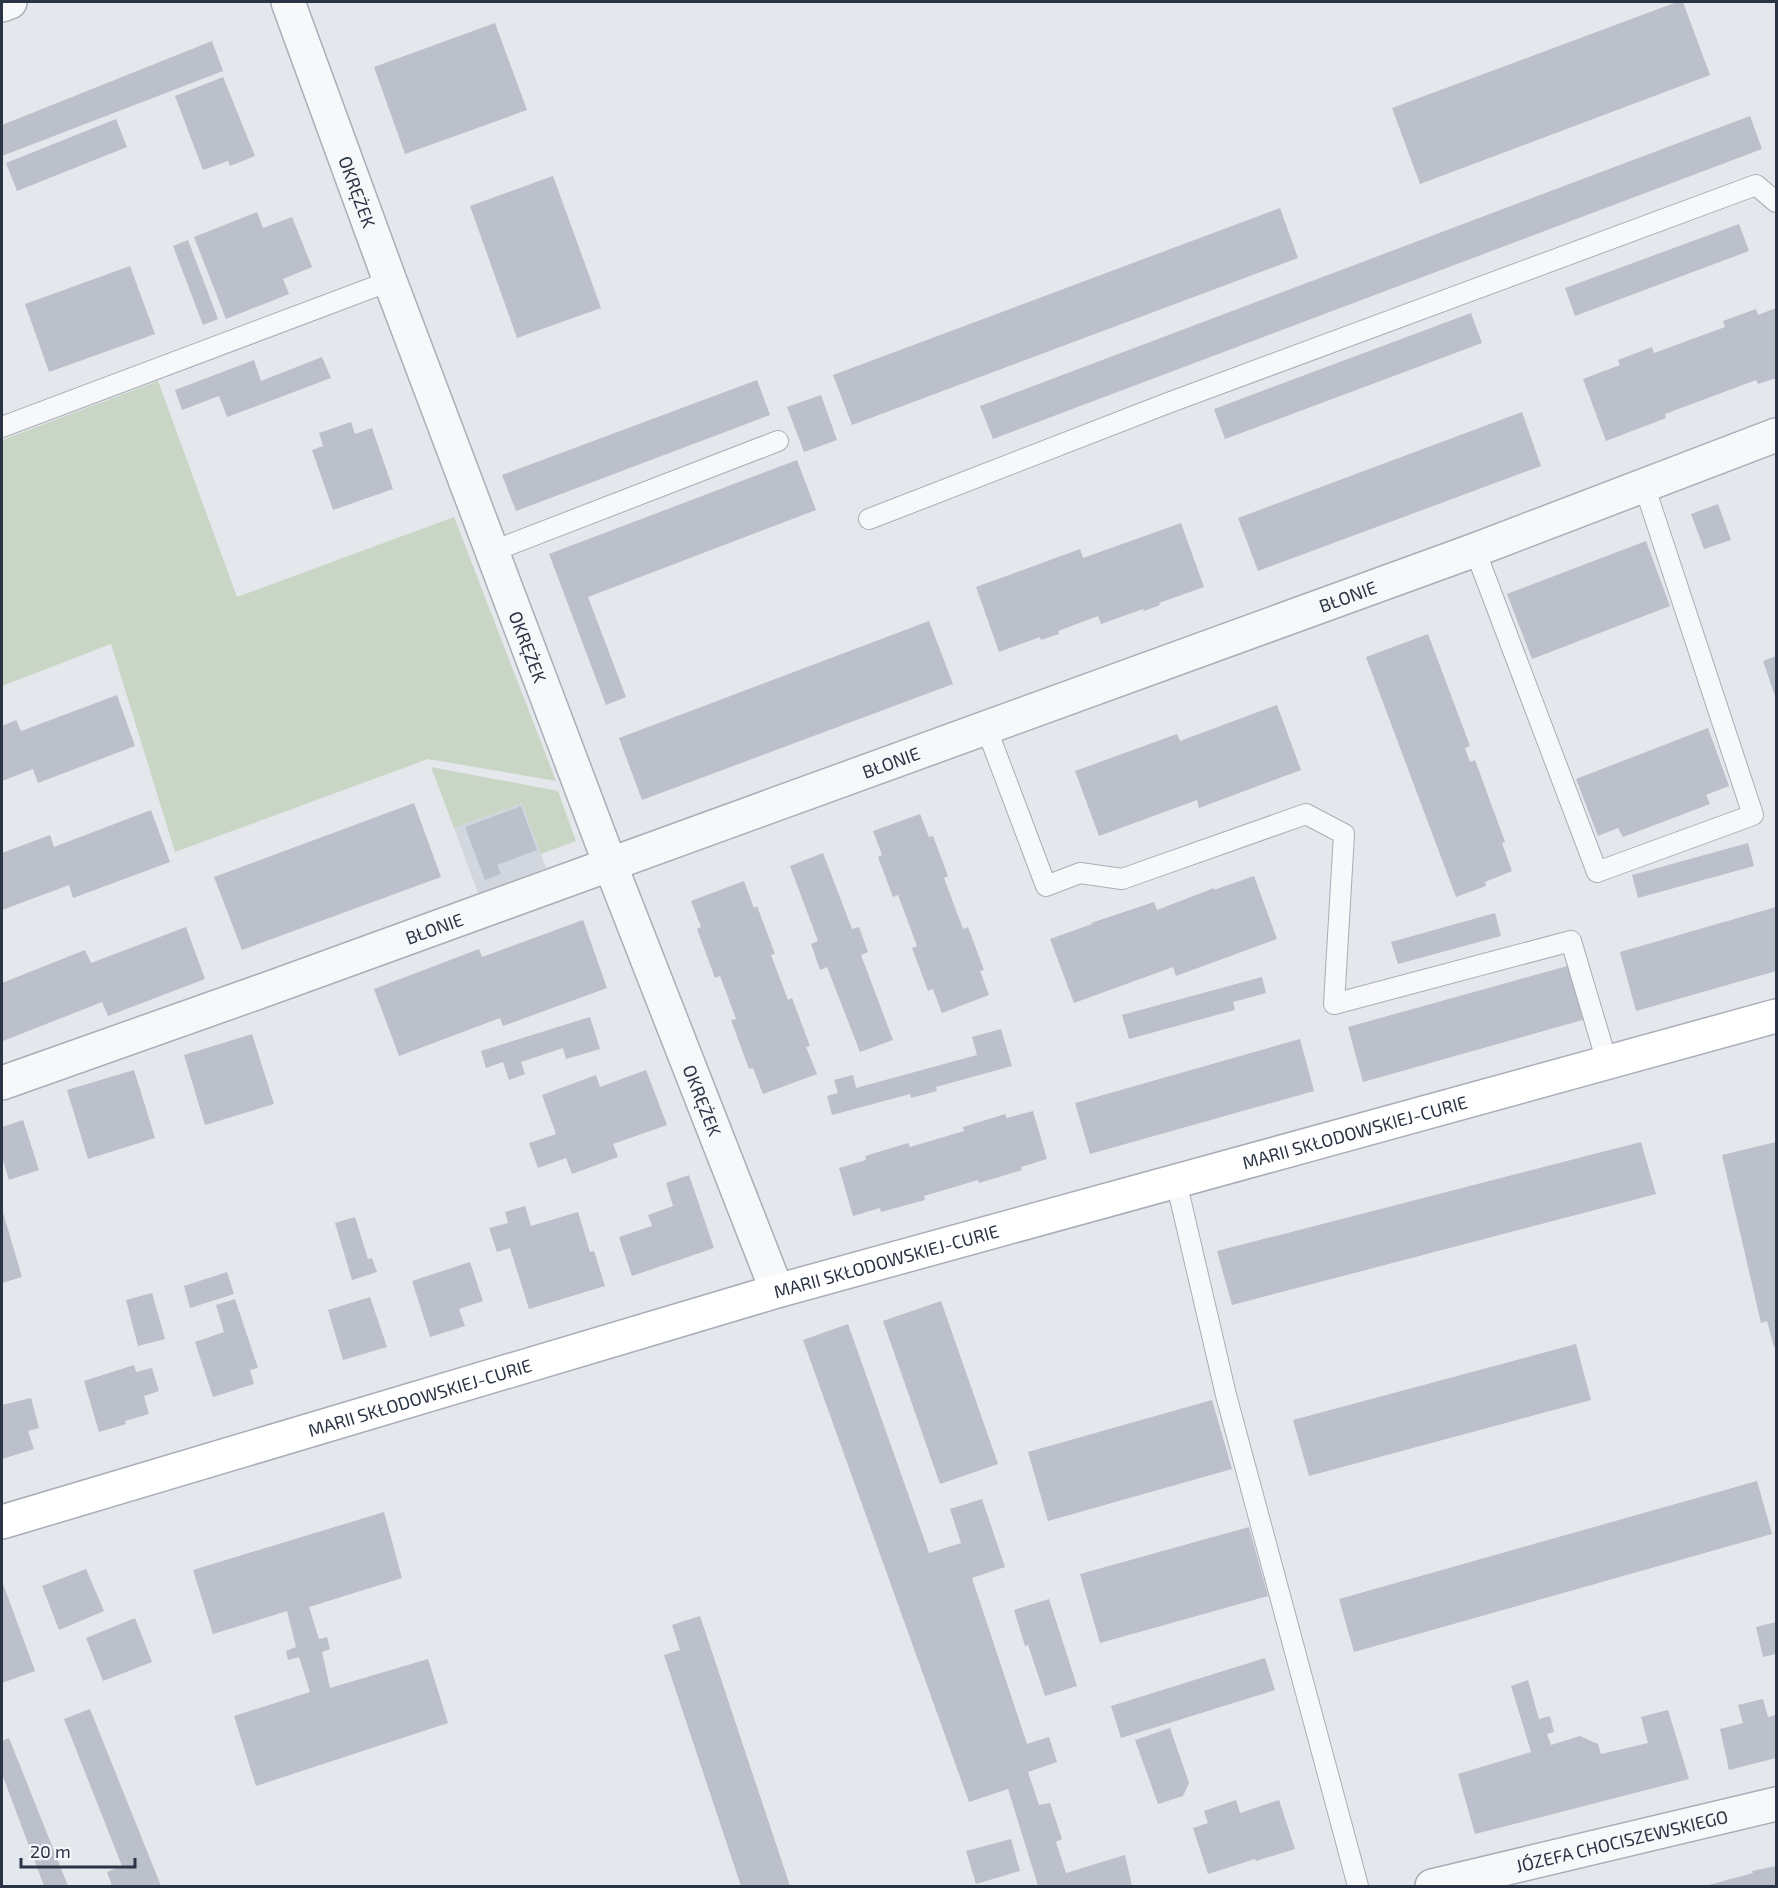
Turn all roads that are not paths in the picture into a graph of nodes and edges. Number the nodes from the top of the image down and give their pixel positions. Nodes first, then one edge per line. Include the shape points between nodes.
1 (10, 2) edge
2 (288, 2) edge
3 (2, 5) edge
4 (1776, 202) edge
5 (390, 281) junction
6 (2, 427) edge
7 (1776, 435) edge
8 (778, 441) dead end
9 (1644, 485) junction
10 (869, 519) dead end
11 (1475, 550) junction
12 (493, 551) junction
13 (986, 727) junction
14 (610, 864) junction
15 (1776, 1016) edge
16 (1607, 1062) junction
17 (2, 1083) edge
18 (1176, 1181) junction
19 (777, 1291) junction
20 (2, 1522) edge
21 (1776, 1804) edge
22 (1358, 1887) edge
23 (1432, 1887) edge

1 - 3 street
2 - 5 street, OKRĘŻEK
4 - 10 lane via 1756,185 1168,403
5 - 6 lane
5 - 12 street, OKRĘŻEK
7 - 9 street, BŁONIE
8 - 12 lane
9 - 11 street, BŁONIE
9 - 11 lane via 1753,815 1597,872
11 - 13 street, BŁONIE
12 - 14 street, OKRĘŻEK
13 - 14 street, BŁONIE
13 - 16 lane via 1046,886 1080,873 1122,879 1306,814 1344,834 1334,1004 1571,941
14 - 17 street, BŁONIE
14 - 19 street, OKRĘŻEK
15 - 16 street, MARII SKŁODOWSKIEJ-CURIE
16 - 18 street, MARII SKŁODOWSKIEJ-CURIE
18 - 19 street, MARII SKŁODOWSKIEJ-CURIE
18 - 22 lane via 1226,1395
19 - 20 street, MARII SKŁODOWSKIEJ-CURIE
21 - 23 street, JÓZEFA CHOCISZEWSKIEGO

